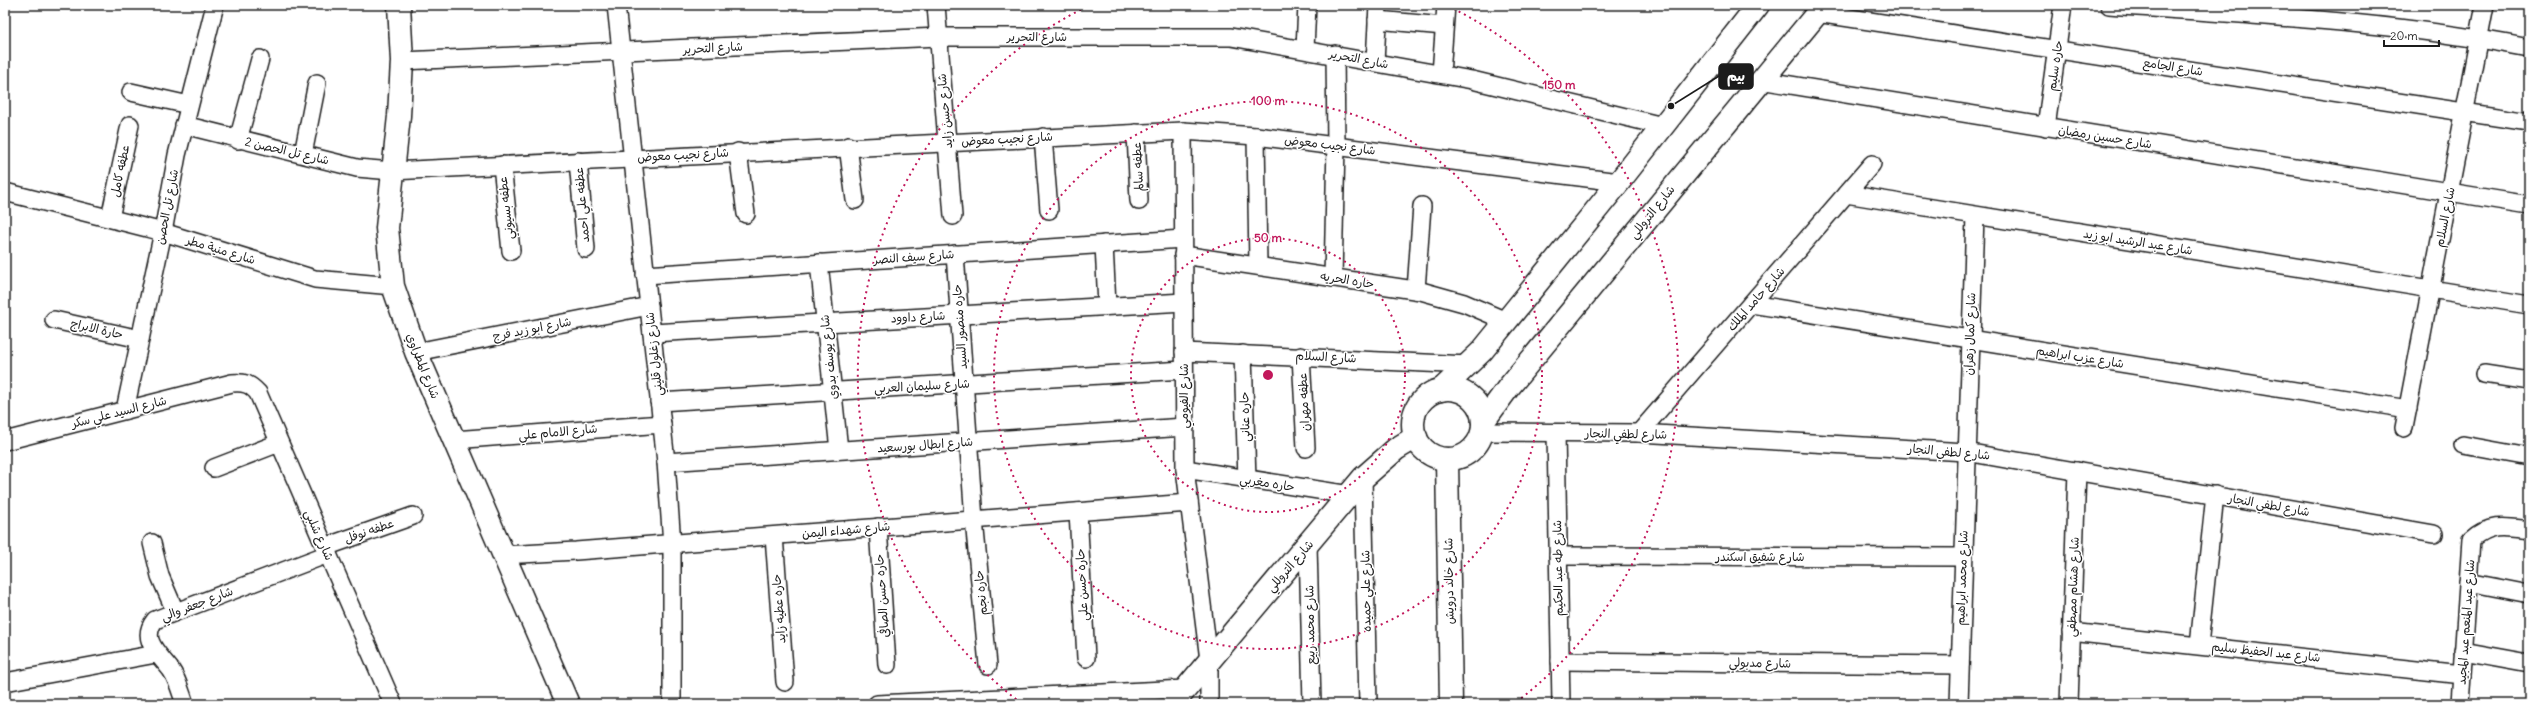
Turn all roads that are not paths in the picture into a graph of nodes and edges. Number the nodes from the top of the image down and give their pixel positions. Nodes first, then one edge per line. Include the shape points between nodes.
1 (215, 5) edge
2 (399, 5) edge
3 (616, 5) edge
4 (936, 5) edge
5 (1307, 5) edge
6 (1446, 5) edge
7 (1758, 5) edge
8 (2063, 5) edge
9 (2109, 5) edge
10 (2485, 5) edge
11 (1821, 9) edge
12 (1378, 12) edge
13 (1444, 26) junction
14 (939, 37) junction
15 (2479, 38) junction
16 (2529, 48) edge
17 (1305, 49) junction
18 (2057, 50) junction
19 (621, 52) junction
20 (1334, 54) junction
21 (260, 59) dead end
22 (402, 62) junction
23 (1374, 62) junction
24 (1442, 74) junction
25 (1760, 80) junction
26 (317, 83) dead end
27 (132, 92) dead end
28 (189, 105) junction
29 (2465, 111) junction
30 (2529, 122) edge
31 (130, 125) dead end
32 (184, 125) junction
33 (1663, 126) junction
34 (2046, 127) junction
35 (1183, 131) junction
36 (1136, 133) junction
37 (1256, 136) junction
38 (1043, 137) junction
39 (238, 140) junction
40 (947, 141) junction
41 (1336, 145) junction
42 (848, 146) junction
43 (738, 152) junction
44 (303, 154) junction
45 (633, 158) junction
46 (578, 161) junction
47 (1872, 164) dead end
48 (502, 165) junction
49 (392, 170) junction
50 (1619, 182) junction
51 (5, 192) edge
52 (2450, 192) junction
53 (1846, 194) junction
54 (855, 200) dead end
55 (1139, 201) dead end
56 (2529, 205) edge
57 (1422, 206) dead end
58 (1049, 210) dead end
59 (746, 214) dead end
60 (953, 216) dead end
61 (1975, 216) junction
62 (110, 218) junction
63 (163, 232) junction
64 (1104, 244) junction
65 (1183, 247) junction
66 (586, 249) dead end
67 (511, 251) dead end
68 (955, 254) junction
69 (819, 263) junction
70 (1258, 266) junction
71 (646, 275) junction
72 (1334, 278) junction
73 (393, 286) junction
74 (2431, 288) junction
75 (1416, 290) junction
76 (1184, 302) junction
77 (1751, 304) junction
78 (2529, 305) edge
79 (649, 306) junction
80 (1107, 306) junction
81 (959, 315) junction
82 (54, 320) dead end
83 (1506, 321) junction
84 (825, 323) junction
85 (652, 333) junction
86 (140, 339) junction
87 (1970, 339) junction
88 (416, 352) junction
89 (1184, 352) junction
90 (1243, 354) junction
91 (1302, 356) junction
92 (1468, 365) junction
93 (1184, 370) junction
94 (2484, 374) dead end
95 (2529, 381) edge
96 (232, 383) joint
97 (964, 384) junction
98 (1441, 390) junction
99 (833, 391) junction
100 (659, 402) junction
101 (2408, 409) junction
102 (125, 410) junction
103 (662, 424) junction
104 (1185, 427) junction
105 (1483, 427) junction
106 (2404, 428) dead end
107 (1556, 433) junction
108 (1639, 433) junction
109 (1416, 437) junction
110 (454, 440) junction
111 (5, 441) edge
112 (968, 442) junction
113 (279, 443) junction
114 (2463, 445) dead end
115 (1306, 448) dead end
116 (839, 450) junction
117 (1966, 452) junction
118 (2529, 457) edge
119 (1447, 459) junction
120 (666, 462) junction
121 (214, 468) dead end
122 (1185, 469) junction
123 (2077, 471) junction
124 (1364, 478) junction
125 (1247, 480) junction
126 (1350, 495) junction
127 (2215, 495) junction
128 (1189, 503) junction
129 (1078, 512) junction
130 (413, 516) dead end
131 (974, 520) junction
132 (878, 527) junction
133 (2529, 530) edge
134 (2434, 534) dead end
135 (774, 536) junction
136 (152, 543) dead end
137 (672, 544) junction
138 (1308, 545) junction
139 (326, 550) junction
140 (502, 555) junction
141 (1558, 556) junction
142 (1962, 557) junction
143 (2468, 582) junction
144 (2529, 594) edge
145 (175, 611) junction
146 (2071, 632) junction
147 (2199, 645) junction
148 (2463, 651) junction
149 (156, 654) junction
150 (1086, 658) dead end
151 (1209, 660) junction
152 (1560, 661) junction
153 (2529, 663) edge
154 (988, 665) dead end
155 (1960, 665) junction
156 (887, 666) dead end
157 (2462, 675) junction
158 (5, 682) edge
159 (785, 682) dead end
160 (1179, 696) edge
161 (185, 704) edge
162 (392, 704) edge
163 (568, 704) edge
164 (672, 704) edge
165 (877, 704) edge
166 (1209, 704) edge
167 (1312, 704) edge
168 (1368, 704) edge
169 (1451, 704) edge
170 (1561, 704) edge
171 (1959, 704) edge
172 (2069, 704) edge
173 (2460, 704) edge

1 - 28 street, شارع تل الحصن
2 - 22 street, شارع المطراوي
3 - 19 street, شارع زغلول قليني
4 - 14 street, شارع حسن زايد
5 - 17 street
6 - 13 street
7 - 33 street
8 - 18 street, حاره سليم
9 - 15 street via 2316,19
10 - 15 street, شارع السلام
11 - 18 street, شارع الجامع
11 - 25 street, شارع التروللي
12 - 13 street
12 - 23 street
13 - 24 street
14 - 17 street, شارع التحرير via 1231,38
14 - 19 street, شارع التحرير
14 - 40 street, شارع حسن زايد
15 - 16 street
15 - 29 street, شارع السلام
17 - 20 street, شارع التحرير
18 - 29 street, شارع الجامع
18 - 34 street, حاره سليم
19 - 22 street, شارع التحرير
19 - 45 street, شارع زغلول قليني
20 - 23 street, شارع التحرير
20 - 41 street
21 - 39 street
22 - 49 street, شارع المطراوي
23 - 24 street, شارع التحرير
24 - 33 street, شارع التحرير
25 - 34 street, شارع حسين رمضان
25 - 105 street, شارع التروللي via 1508,388
26 - 44 street
27 - 28 street
28 - 32 street, شارع تل الحصن
29 - 30 street, شارع الجامع
29 - 52 street, شارع السلام
31 - 62 street, عطفه كامل
32 - 39 street, شارع تل الحصن 2
32 - 63 street, شارع تل الحصن
33 - 50 street
34 - 52 street, شارع حسين رمضان
35 - 36 street, شارع نجيب معوض
35 - 37 street, شارع نجيب معوض
35 - 65 street, شارع الفيومي
36 - 38 street, شارع نجيب معوض
36 - 55 street, عطفه سالم
37 - 41 street, شارع نجيب معوض
37 - 70 street
38 - 40 street, شارع نجيب معوض
38 - 58 street
39 - 44 street, شارع تل الحصن 2
40 - 42 street, شارع نجيب معوض
40 - 60 street, شارع حسن زايد
41 - 50 street, شارع نجيب معوض
41 - 72 street
42 - 43 street, شارع نجيب معوض
42 - 54 street
43 - 45 street, شارع نجيب معوض
43 - 59 street
44 - 49 street, شارع تل الحصن 2 via 357,168
45 - 46 street, شارع نجيب معوض
45 - 71 street, شارع زغلول قليني
46 - 48 street, شارع نجيب معوض
46 - 66 street, عطفه علي احمد
47 - 53 street, شارع حامد الملك
48 - 49 street, شارع نجيب معوض
48 - 67 street, عطفه بسيوني
49 - 73 street, شارع المطراوي via 387,228
50 - 83 street
51 - 62 street, شارع منية مطر
52 - 56 street, شارع حسين رمضان
52 - 74 street, شارع السلام
53 - 61 street, شارع عبد الرشيد ابو زيد
53 - 77 street, شارع حامد الملك
57 - 75 street
61 - 74 street, شارع عبد الرشيد ابو زيد
61 - 87 street, شارع كمال زهران
62 - 63 street, شارع منية مطر
63 - 73 street, شارع منية مطر via 315,279
63 - 86 street, شارع تل الحصن
64 - 65 street, شارع سيف النصر
64 - 68 street, شارع سيف النصر
64 - 80 street
65 - 70 street, حاره الحريه
65 - 76 street, شارع الفيومي
68 - 69 street, شارع سيف النصر
68 - 81 street, حاره منصور السيد
69 - 71 street, شارع سيف النصر
69 - 84 street, شارع يوسف بدوي
70 - 72 street, حاره الحريه
71 - 79 street, شارع زغلول قليني
72 - 75 street, حاره الحريه
73 - 88 street, شارع المطراوي
74 - 78 street, شارع عبد الرشيد ابو زيد
74 - 101 street, شارع السلام
75 - 83 street, حاره الحريه via 1443,296
76 - 80 street, شارع داوود
76 - 89 street, شارع الفيومي
77 - 87 street, شارع عزب ابراهيم
77 - 108 street, شارع حامد الملك
79 - 85 street, شارع زغلول قليني
79 - 88 street, شارع ابو زيد فرج
80 - 81 street, شارع داوود
81 - 84 street, شارع داوود
81 - 97 street, حاره منصور السيد
82 - 86 street, حارة الابراج
83 - 92 street
84 - 85 street, شارع داوود
84 - 99 street, شارع يوسف بدوي
85 - 100 street, شارع زغلول قليني
86 - 102 street, شارع تل الحصن
87 - 101 street, شارع عزب ابراهيم
87 - 117 street, شارع كمال زهران
88 - 110 street, شارع المطراوي
89 - 90 street, شارع السلام
89 - 93 street, شارع الفيومي
90 - 91 street, شارع السلام
90 - 125 street, حاره عناني
91 - 92 street, شارع السلام
91 - 115 street, عطفه مهران
92 - 98 street
93 - 97 street, شارع سليمان العربي
93 - 104 street, شارع الفيومي
94 - 95 street
96 - 102 street, شارع السيد علي سكر
96 - 113 street, شارع شلبي via 242,382 252,386 258,393
97 - 99 street, شارع سليمان العربي
97 - 112 street, حاره منصور السيد
98 - 105 street via 1451,389 1470,396 1477,403
98 - 109 street via 1431,393 1417,408 1413,427
99 - 100 street, شارع سليمان العربي
99 - 116 street, شارع يوسف بدوي
100 - 103 street, شارع زغلول قليني
101 - 106 street, شارع السلام
102 - 111 street, شارع السيد علي سكر
103 - 110 street, شارع الامام علي
103 - 120 street, شارع زغلول قليني
104 - 112 street, شارع ابطال بورسعيد
104 - 122 street, شارع الفيومي
105 - 107 street, شارع لطفي النجار
105 - 119 street via 1478,443 1469,452
107 - 108 street, شارع لطفي النجار
107 - 141 street, شارع طه عبد الحكيم
108 - 117 street, شارع لطفي النجار
109 - 119 street via 1428,452
109 - 124 street, شارع التروللي via 1396,448
110 - 140 street, شارع المطراوي
112 - 116 street, شارع ابطال بورسعيد
112 - 131 street, حاره منصور السيد
113 - 121 street
113 - 139 street, شارع شلبي
114 - 118 street
116 - 120 street, شارع ابطال بورسعيد
117 - 123 street, شارع لطفي النجار
117 - 142 street, شارع محمد ابراهيم
119 - 169 street, شارع خالد درويش
120 - 137 street, شارع زغلول قليني
122 - 125 street, حاره مغربي
122 - 128 street, شارع الفيومي
123 - 127 street, شارع لطفي النجار
123 - 146 street, شارع هشام مصطفي
124 - 126 street, شارع التروللي
124 - 168 street, شارع علي حميده
125 - 126 street, حاره مغربي
126 - 138 street, شارع التروللي
127 - 134 street, شارع لطفي النجار
127 - 147 street
128 - 129 street, شارع شهداء اليمن
128 - 151 street, شارع الفيومي
129 - 131 street, شارع شهداء اليمن
129 - 150 street, حاره حسن علي
130 - 139 street, عطفه نوفل
131 - 132 street, شارع شهداء اليمن
131 - 154 street, حاره نجم
132 - 135 street, شارع شهداء اليمن
132 - 156 street, حاره حسن الصافي
133 - 143 street, شارع عبد المنعم عبد المجيد via 2499,526 2479,532 2471,540
135 - 137 street, شارع شهداء اليمن
135 - 159 street, حاره عطيه زايد
136 - 145 street via 160,576
137 - 140 street, شارع شهداء اليمن
137 - 164 street, شارع زغلول قليني
138 - 151 street, شارع التروللي
138 - 167 street, شارع محمد ربيع
139 - 145 street, شارع جعفر والي
139 - 162 street, شارع شلبي
140 - 163 street, شارع المطراوي
141 - 142 street, شارع شفيق اسكندر
141 - 152 street, شارع طه عبد الحكيم
142 - 155 street, شارع محمد ابراهيم
143 - 144 street
143 - 148 street, شارع عبد المنعم عبد المجيد
145 - 149 street, شارع جعفر والي via 154,620 150,625 149,638
146 - 147 street, شارع عبد الحفيظ سليم
146 - 172 street, شارع هشام مصطفي
147 - 157 street, شارع عبد الحفيظ سليم
148 - 153 street
148 - 157 street, شارع عبد المنعم عبد المجيد
149 - 158 street
149 - 161 street via 171,670
151 - 160 street, شارع التروللي
151 - 166 street, شارع الفيومي
152 - 155 street, شارع مدبولي
152 - 170 street, شارع طه عبد الحكيم
155 - 171 street, شارع محمد ابراهيم
157 - 173 street, شارع عبد المنعم عبد المجيد
160 - 165 street

